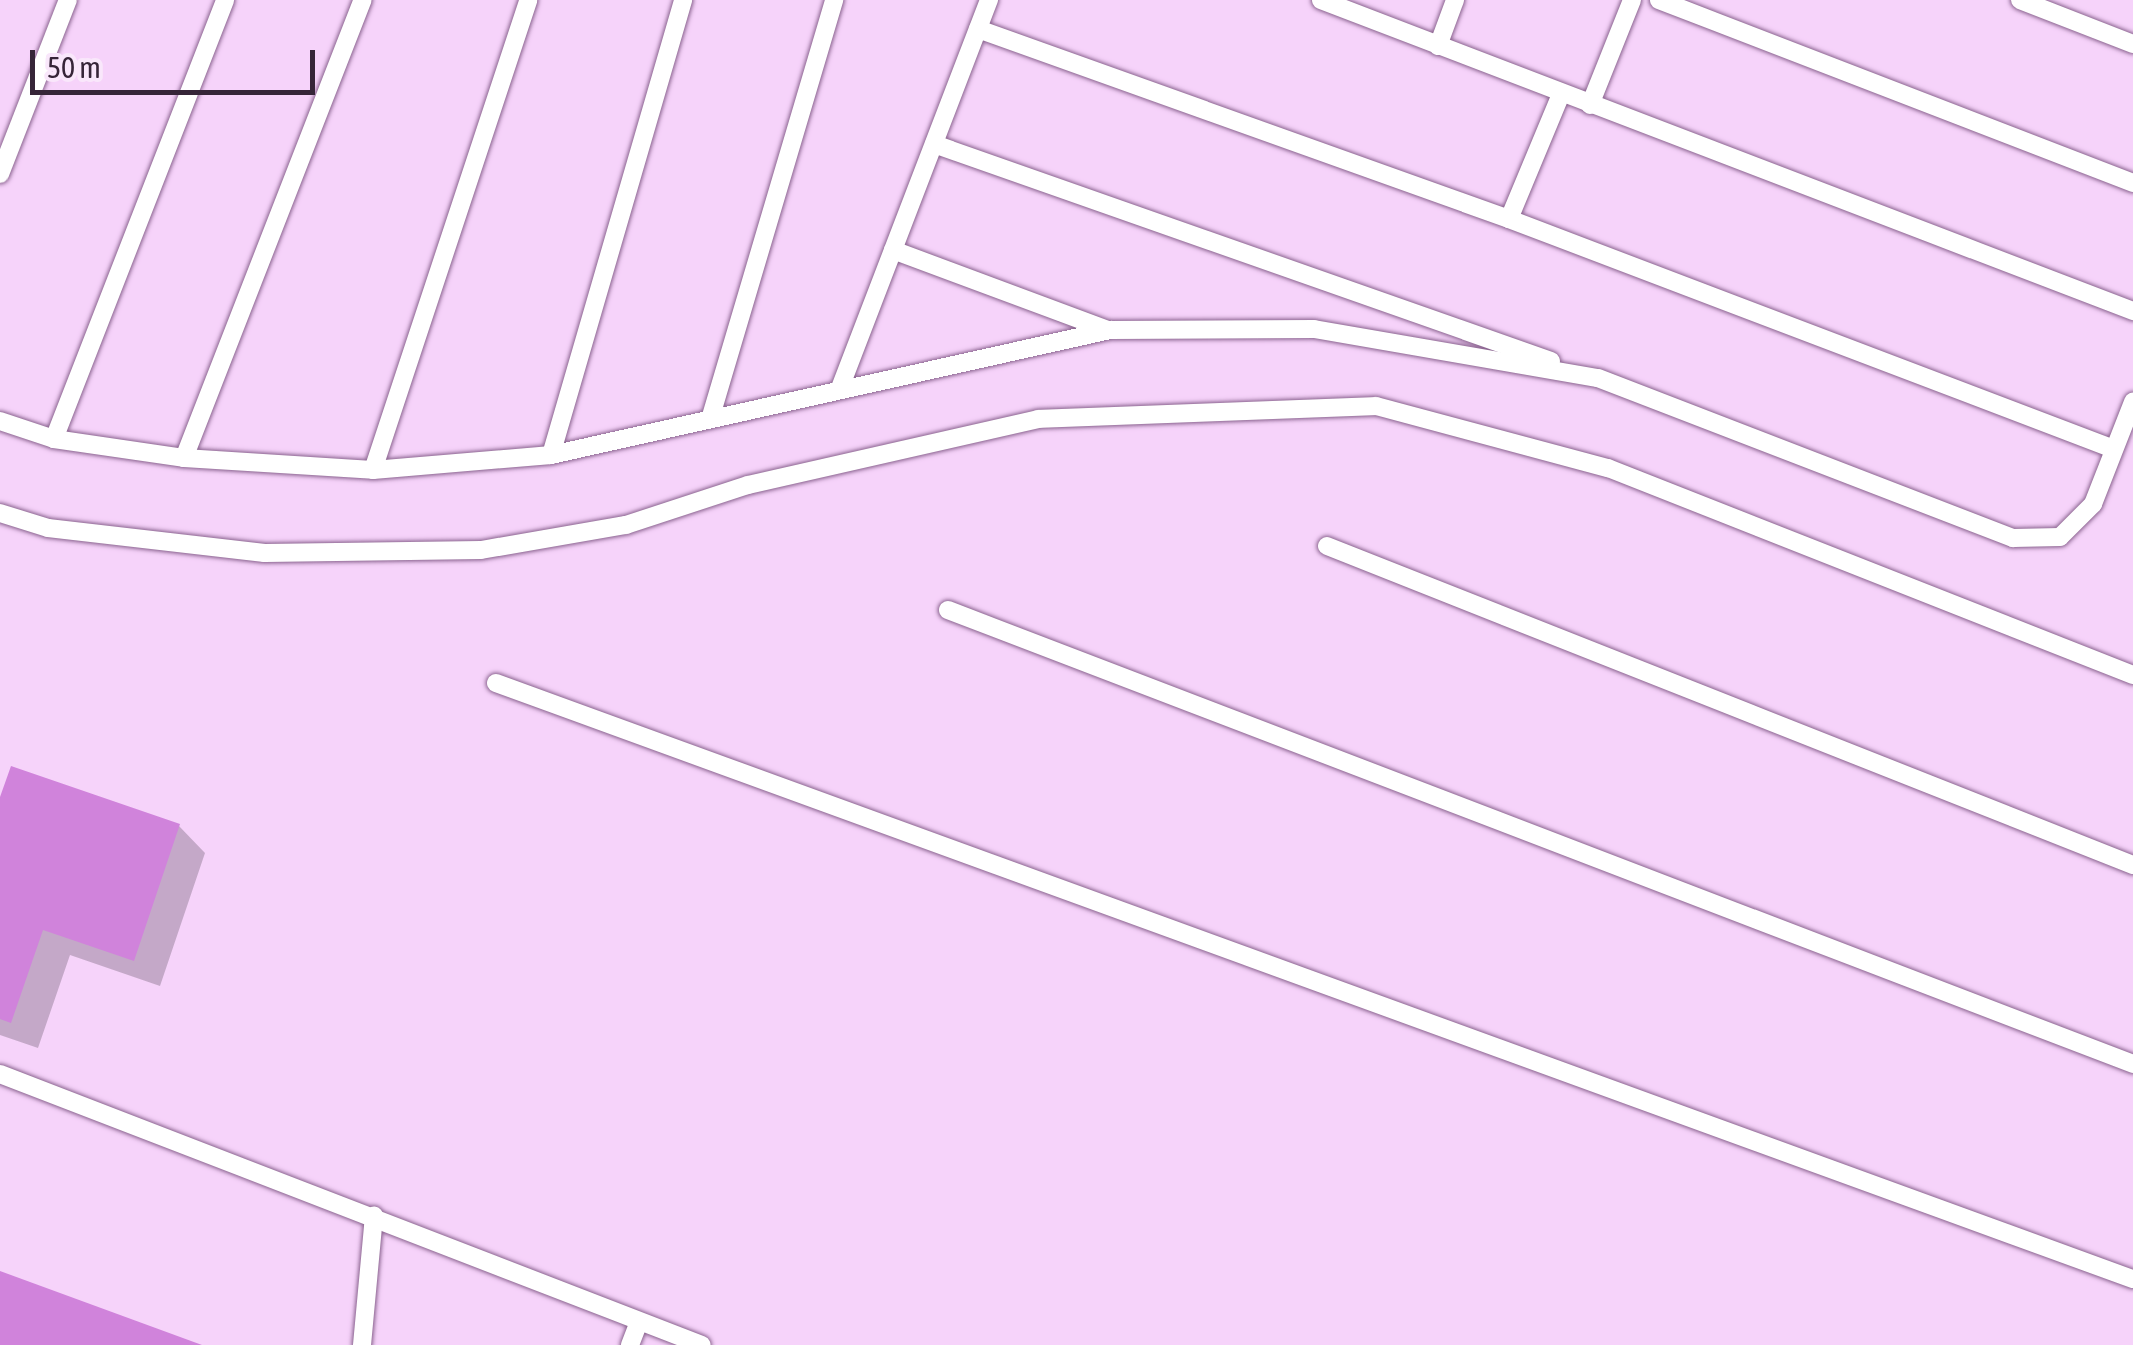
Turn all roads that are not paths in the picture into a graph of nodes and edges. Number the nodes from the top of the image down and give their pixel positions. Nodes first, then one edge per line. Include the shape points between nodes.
1 (68, 0) edge
2 (224, 0) edge
3 (363, 0) edge
4 (528, 0) edge
5 (683, 0) edge
6 (834, 0) edge
7 (989, 0) edge
8 (1320, 0) edge
9 (1456, 0) edge
10 (1632, 0) edge
11 (1659, 0) edge
12 (2020, 0) edge
13 (978, 29) junction
14 (2131, 37) edge
15 (1438, 46) junction
16 (1561, 94) junction
17 (1590, 105) junction
18 (934, 144) junction
19 (0, 174) edge
20 (2133, 182) edge
21 (1509, 219) junction
22 (893, 250) junction
23 (2133, 311) edge
24 (1110, 330) junction
25 (1598, 378) junction
26 (840, 388) junction
27 (2133, 402) edge
28 (711, 416) junction
29 (0, 422) edge
30 (54, 439) junction
31 (2114, 449) junction
32 (551, 455) junction
33 (184, 458) junction
34 (374, 470) junction
35 (0, 513) edge
36 (1327, 546) dead end
37 (948, 610) dead end
38 (2133, 676) edge
39 (496, 683) dead end
40 (2133, 865) edge
41 (2133, 1064) edge
42 (0, 1074) edge
43 (374, 1216) junction
44 (2133, 1279) edge
45 (639, 1322) junction
46 (362, 1345) edge
47 (630, 1345) edge
48 (702, 1345) edge

1 - 19 lane
2 - 30 lane
3 - 33 lane
4 - 34 lane
5 - 32 lane
6 - 28 lane
7 - 13 lane
8 - 15 lane
9 - 15 lane
10 - 17 lane
11 - 20 lane
12 - 14 lane
13 - 18 lane
13 - 21 lane
15 - 16 lane
16 - 17 lane
16 - 21 lane
17 - 23 lane
18 - 22 lane
18 - 25 lane
21 - 31 lane
22 - 24 lane
22 - 26 lane
24 - 25 lane via 1314,329
24 - 26 lane
25 - 31 lane via 2013,538 2060,537 2093,504
26 - 28 lane
27 - 31 lane
28 - 32 lane
29 - 30 lane
30 - 33 lane
32 - 34 lane
33 - 34 lane
35 - 38 lane via 48,528 265,553 481,550 626,525 748,485 1038,419 1376,406 1608,468
36 - 40 lane
37 - 41 lane
39 - 44 lane
42 - 43 lane
43 - 45 lane
43 - 46 lane
45 - 47 lane
45 - 48 lane

